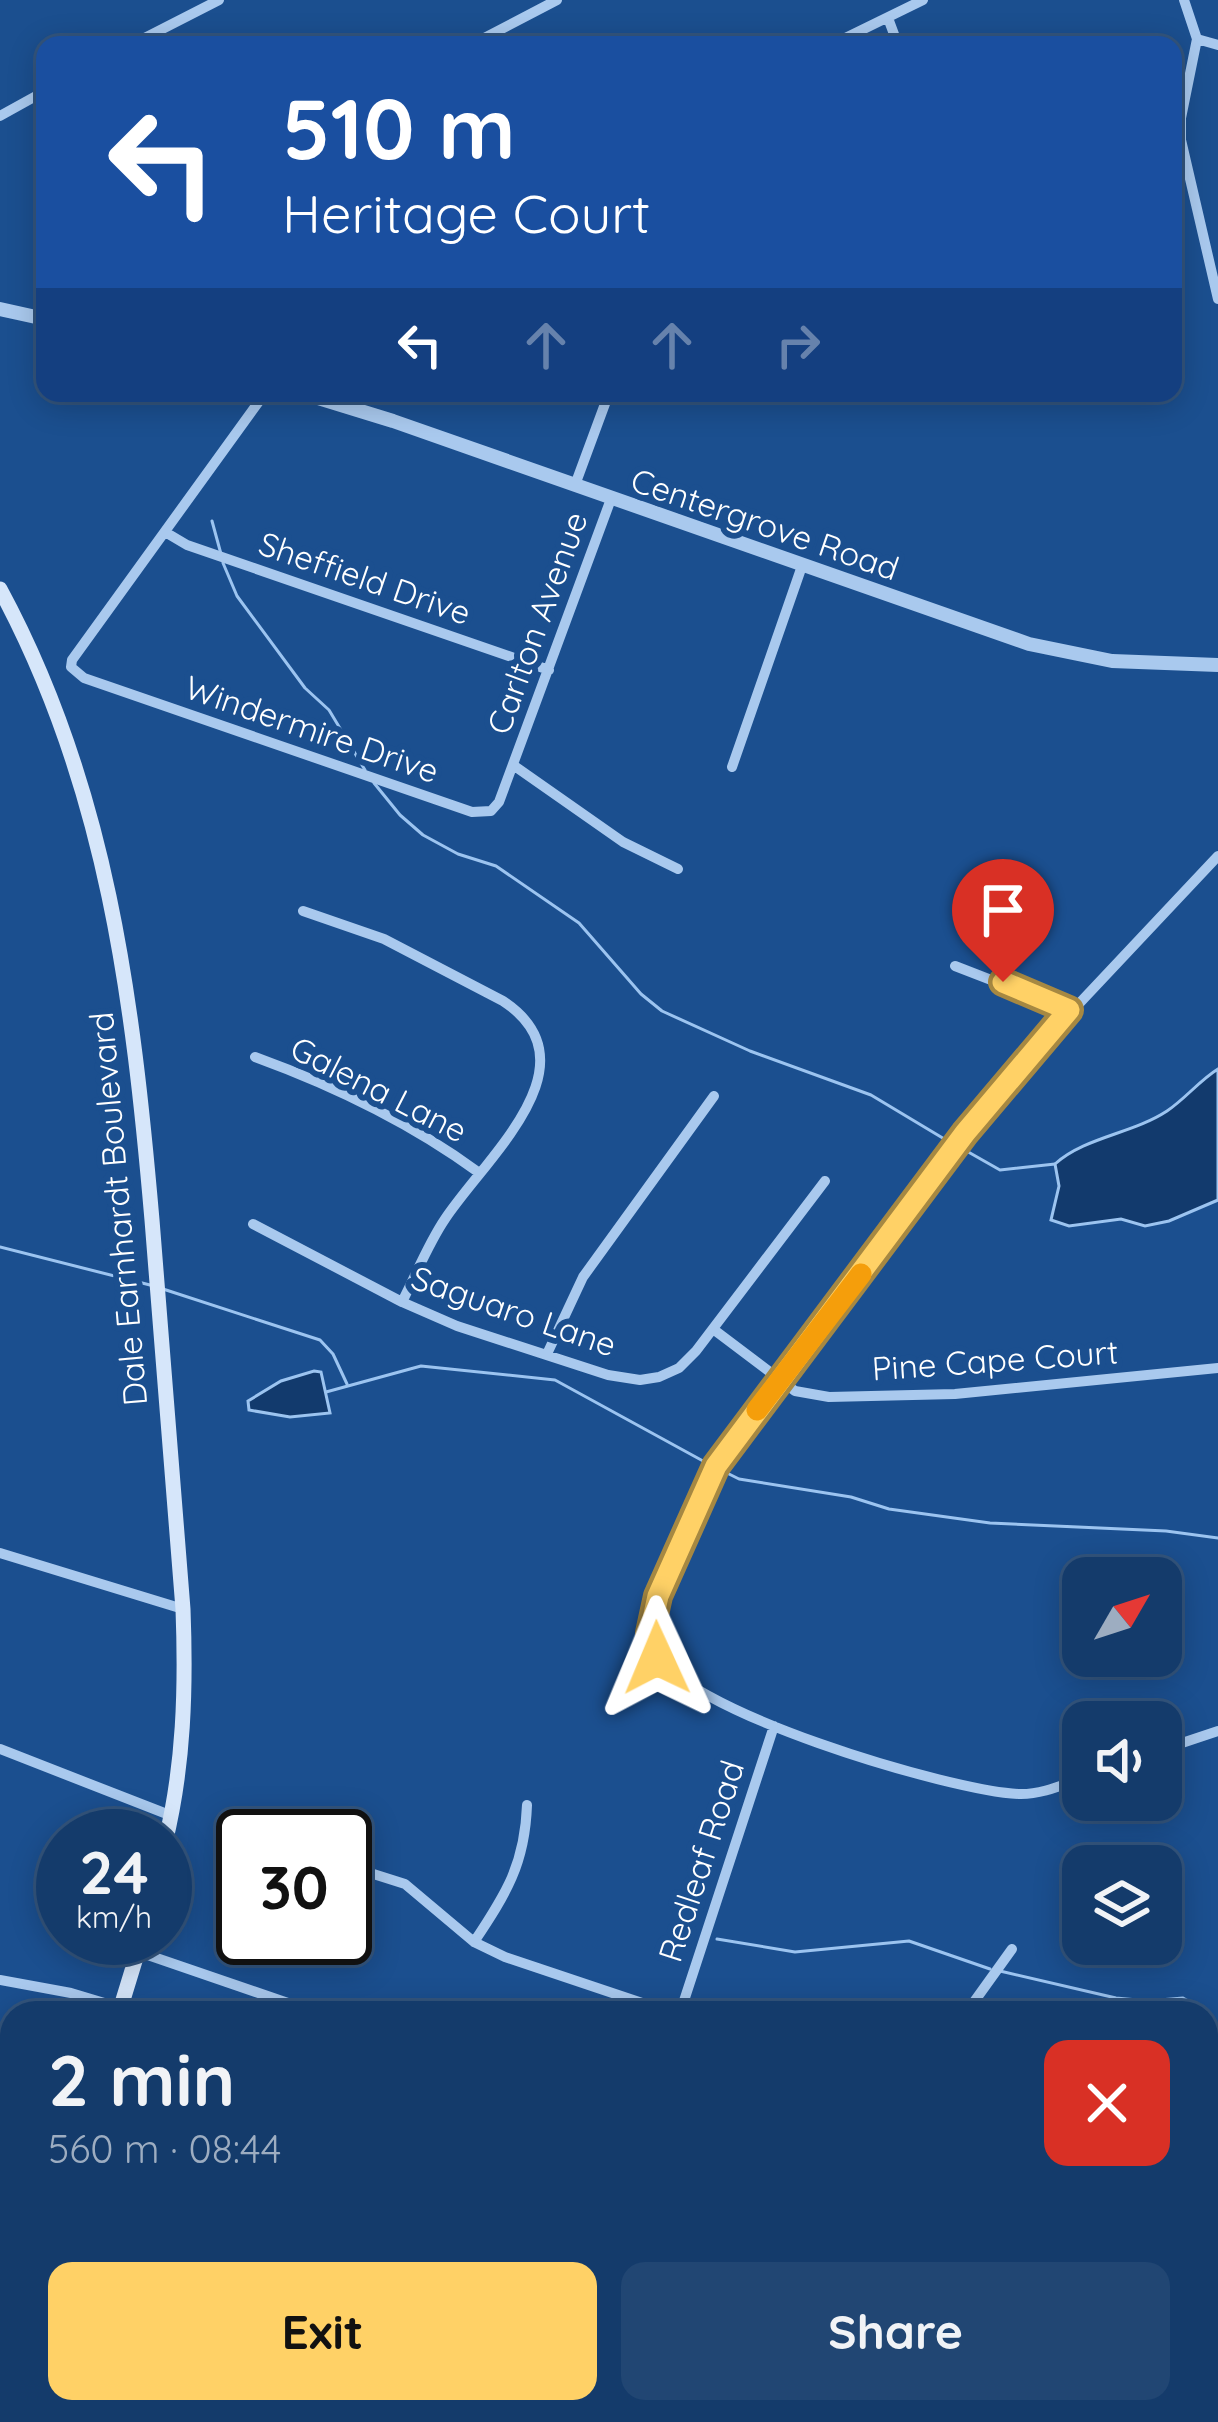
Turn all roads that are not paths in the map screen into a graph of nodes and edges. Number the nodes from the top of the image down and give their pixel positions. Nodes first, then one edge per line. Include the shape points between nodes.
1 (219, 0) edge
2 (923, 0) edge
3 (1184, 0) edge
4 (552, 1) edge
5 (888, 17) junction
6 (149, 36) edge
7 (488, 36) edge
8 (849, 36) edge
9 (895, 36) edge
10 (1197, 39) junction
11 (1218, 45) edge
12 (36, 96) edge
13 (1182, 113) edge
14 (0, 116) edge
15 (1182, 144) edge
16 (1218, 298) edge
17 (0, 309) edge
18 (36, 317) edge
19 (259, 402) edge
20 (329, 402) edge
21 (605, 402) edge
22 (574, 485) junction
23 (611, 499) junction
24 (165, 532) junction
25 (802, 566) junction
26 (0, 589) edge
27 (1218, 665) edge
28 (549, 670) junction
29 (513, 765) junction
30 (732, 767) dead end
31 (1218, 856) edge
32 (678, 869) dead end
33 (303, 911) dead end
34 (956, 966) dead end
35 (1069, 1010) junction
36 (255, 1058) dead end
37 (714, 1096) dead end
38 (478, 1172) junction
39 (825, 1181) dead end
40 (253, 1224) dead end
41 (402, 1302) junction
42 (713, 1329) junction
43 (548, 1354) junction
44 (1218, 1368) edge
45 (779, 1381) junction
46 (0, 1552) edge
47 (183, 1609) junction
48 (774, 1726) junction
49 (1218, 1732) edge
50 (1182, 1743) edge
51 (0, 1749) edge
52 (1062, 1786) edge
53 (527, 1805) dead end
54 (154, 1809) edge
55 (173, 1809) edge
56 (372, 1875) edge
57 (474, 1942) junction
58 (1012, 1949) dead end
59 (134, 1965) edge
60 (185, 1965) edge
61 (0, 1980) edge
62 (94, 2001) edge
63 (123, 2001) edge
64 (280, 2001) edge
65 (637, 2001) edge
66 (680, 2001) edge
67 (975, 2001) edge

1 - 6 street
2 - 5 street
3 - 10 street
4 - 7 street
5 - 8 street
5 - 9 street
10 - 11 street
10 - 13 street
12 - 14 street
15 - 16 street
17 - 18 street
19 - 24 street
20 - 22 street, Centergrove Road
21 - 22 street, Carlton Avenue
22 - 23 street, Centergrove Road
23 - 25 street, Centergrove Road
23 - 28 street, Carlton Avenue
24 - 28 street, Sheffield Drive
24 - 29 street, Windermire Drive via 72,660 84,678 472,812 499,802
25 - 27 street, Centergrove Road via 1066,654
25 - 30 street
26 - 47 main road, Dale Earnhardt Boulevard via 80,782 123,957
28 - 29 street, Carlton Avenue
29 - 32 street via 623,842
31 - 35 street
33 - 38 street via 383,939 521,1013 538,1040 542,1072 534,1098
34 - 35 street
35 - 45 street via 965,1133
36 - 38 street, Galena Lane via 309,1077
37 - 43 street via 583,1276
38 - 41 street
39 - 42 street, Saguaro Lane
40 - 41 street, Saguaro Lane
41 - 43 street, Saguaro Lane
42 - 43 street, Saguaro Lane via 679,1368 640,1380
42 - 45 street
44 - 45 street, Pine Cape Court via 889,1398 810,1395
45 - 48 street via 703,1490 650,1633 664,1666
46 - 47 street
47 - 55 main road, Dale Earnhardt Boulevard via 186,1693
48 - 52 street via 940,1782 1022,1794
48 - 66 street, Redleaf Road
49 - 50 street
51 - 54 street
53 - 57 street via 513,1881
56 - 57 street via 418,1891
57 - 65 street
58 - 67 street
59 - 63 main road
60 - 64 street
61 - 62 street

